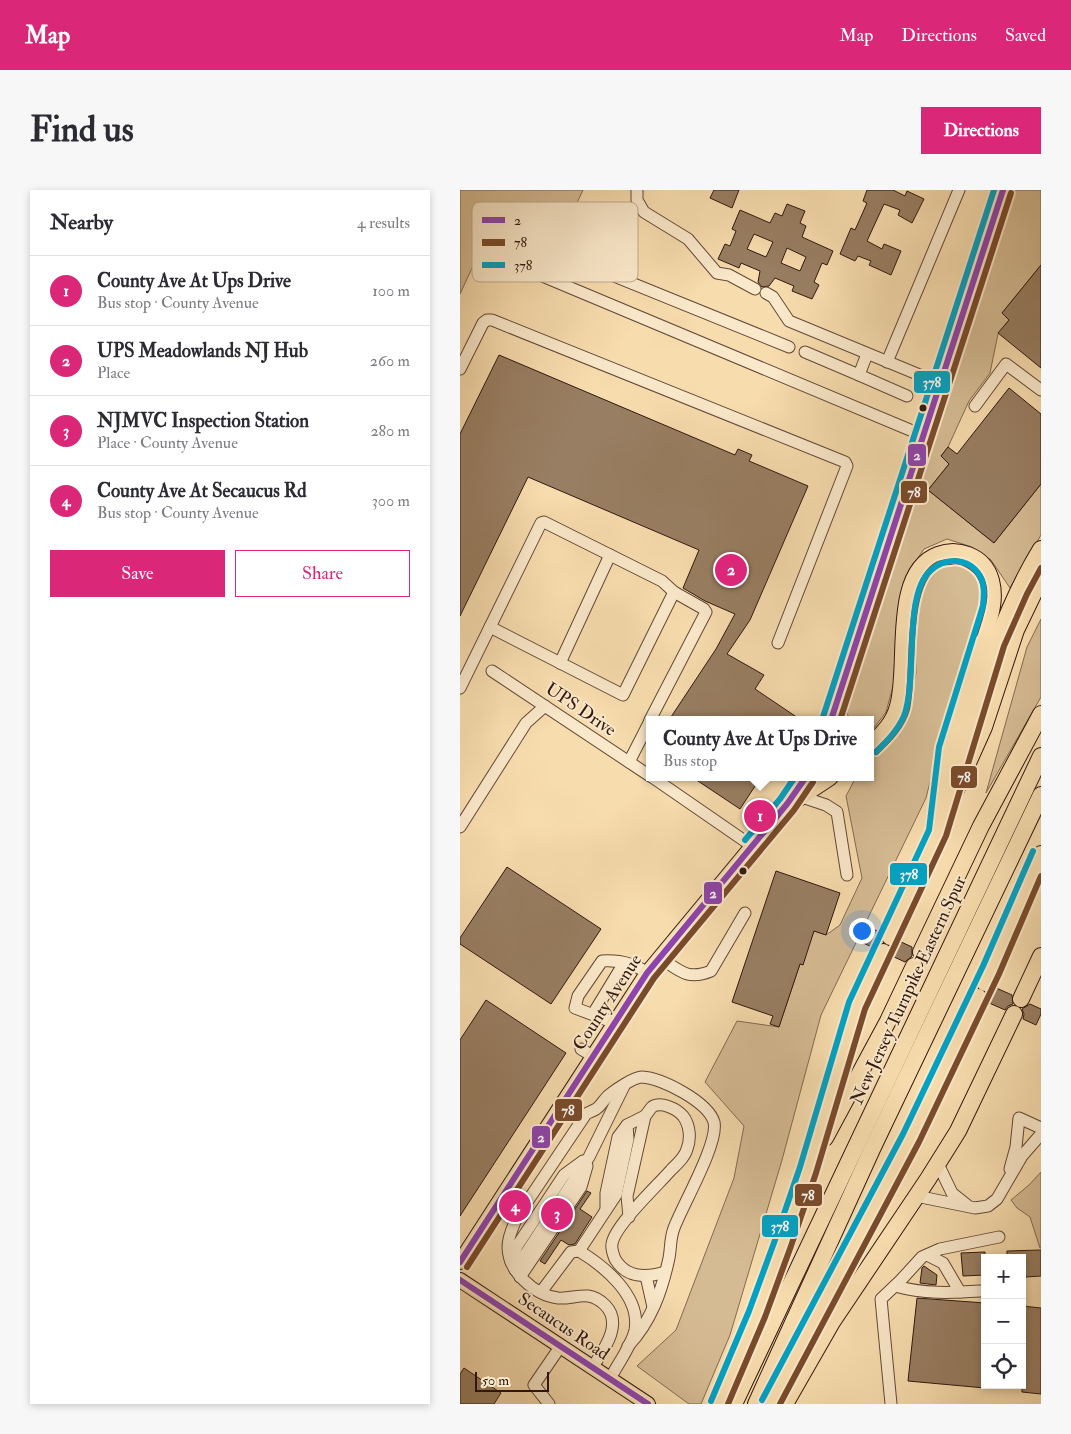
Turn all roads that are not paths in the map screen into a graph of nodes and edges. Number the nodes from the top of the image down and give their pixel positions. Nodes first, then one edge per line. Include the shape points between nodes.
1 (637, 190) edge
2 (959, 190) edge
3 (1002, 190) edge
4 (559, 282) edge
5 (629, 282) edge
6 (755, 289) dead end
7 (766, 293) dead end
8 (789, 347) dead end
9 (805, 352) dead end
10 (867, 354) junction
11 (887, 362) junction
12 (460, 369) edge
13 (860, 375) junction
14 (939, 383) junction
15 (1041, 390) edge
16 (907, 396) dead end
17 (975, 406) dead end
18 (922, 435) junction
19 (1041, 549) edge
20 (610, 555) junction
21 (1041, 578) edge
22 (674, 592) junction
23 (490, 627) junction
24 (778, 643) dead end
25 (560, 663) junction
26 (492, 671) dead end
27 (460, 688) edge
28 (545, 706) junction
29 (1041, 714) edge
30 (652, 716) edge
31 (832, 716) edge
32 (646, 728) edge
33 (874, 742) edge
34 (1041, 756) edge
35 (629, 762) junction
36 (646, 774) edge
37 (657, 781) edge
38 (804, 781) edge
39 (823, 781) edge
40 (1041, 795) edge
41 (793, 799) junction
42 (460, 827) edge
43 (938, 832) junction
44 (752, 846) junction
45 (1041, 854) edge
46 (847, 875) dead end
47 (745, 913) dead end
48 (890, 937) dead end
49 (883, 952) dead end
50 (1041, 956) edge
51 (660, 957) junction
52 (624, 963) junction
53 (647, 973) junction
54 (1021, 1000) dead end
55 (593, 1014) junction
56 (1014, 1014) dead end
57 (615, 1023) junction
58 (581, 1049) dead end
59 (594, 1057) junction
60 (625, 1085) junction
61 (646, 1116) junction
62 (1041, 1128) edge
63 (1041, 1134) edge
64 (589, 1157) junction
65 (938, 1164) junction
66 (808, 1170) junction
67 (1005, 1182) junction
68 (916, 1196) junction
69 (971, 1208) junction
70 (629, 1217) junction
71 (999, 1237) dead end
72 (579, 1251) junction
73 (927, 1255) junction
74 (460, 1262) edge
75 (516, 1270) junction
76 (665, 1272) junction
77 (646, 1276) junction
78 (460, 1280) edge
79 (895, 1286) junction
80 (980, 1291) dead end
81 (541, 1292) junction
82 (960, 1292) junction
83 (653, 1309) junction
84 (560, 1346) junction
85 (628, 1346) junction
86 (592, 1368) junction
87 (610, 1379) junction
88 (549, 1404) edge
89 (648, 1404) edge
90 (719, 1404) edge
91 (734, 1404) edge
92 (756, 1404) edge
93 (770, 1404) edge
94 (785, 1404) edge
95 (891, 1404) edge

1 - 6 street via 637,200 644,212 688,239 717,272
2 - 11 street
3 - 14 main road
4 - 18 street
5 - 8 street
7 - 10 street via 773,297 789,321
9 - 13 street
10 - 11 street
10 - 13 street
11 - 14 street
12 - 24 street via 483,323 492,320 845,462 848,466
13 - 16 street
14 - 18 main road
15 - 17 street via 1006,364
18 - 31 main road
19 - 43 highway via 996,643
20 - 22 street via 662,581
20 - 23 street via 544,522 540,523
20 - 25 street
21 - 43 highway via 1016,630 984,728
22 - 25 street via 623,695
22 - 30 street via 706,612
23 - 25 street
23 - 27 street
26 - 28 street, UPS Drive
28 - 35 street, UPS Drive
28 - 42 street via 526,723
29 - 66 highway via 981,826 888,1021
32 - 35 street
33 - 43 highway via 891,723 898,708 907,609 916,575 926,562 940,554 956,552 971,556 988,572 993,600 948,749
34 - 91 highway, New Jersey Turnpike Eastern Spur
35 - 36 street, UPS Drive
37 - 44 street, UPS Drive
38 - 41 main road, County Avenue
39 - 41 highway
40 - 92 highway, New Jersey Turnpike Eastern Spur via 866,1161
41 - 44 main road, County Avenue
41 - 46 street via 826,805 836,812
43 - 48 highway
44 - 51 main road, County Avenue
45 - 93 highway via 898,1164
47 - 51 street via 711,971 689,976
49 - 66 highway via 857,1006
50 - 54 highway
51 - 53 main road, County Avenue
52 - 53 street via 639,966
52 - 55 street
52 - 55 street via 602,961 578,996 575,1008
53 - 57 main road, County Avenue
55 - 57 street
56 - 65 highway via 958,1131
57 - 59 main road, County Avenue
58 - 59 street
59 - 74 main road, County Avenue
60 - 64 street
60 - 75 street via 608,1096 598,1109 586,1114 517,1217 508,1248
60 - 76 street via 640,1077 668,1084 699,1104 712,1117 714,1124 710,1145 674,1227
61 - 70 street via 627,1196
61 - 70 street via 652,1107 661,1104 669,1107 683,1116 691,1136 683,1157
61 - 72 street via 627,1125 618,1137 606,1193 606,1209
62 - 67 street via 1019,1118 1016,1147
63 - 67 street
64 - 75 street via 581,1187
64 - 75 street via 564,1175 517,1246
65 - 68 highway
65 - 69 street via 952,1193
66 - 90 highway via 763,1298
67 - 69 street via 992,1203
68 - 69 street
68 - 94 highway via 841,1309
70 - 77 street via 616,1234 612,1254 629,1273
71 - 73 street via 940,1249
72 - 81 street via 571,1252
72 - 85 street via 605,1269 628,1296 635,1330
73 - 79 street
73 - 82 street via 943,1263
75 - 81 street
76 - 77 street
76 - 83 street
77 - 83 street
78 - 84 main road, Secaucus Road
79 - 82 street via 943,1294
79 - 95 street via 881,1299
80 - 82 street
81 - 86 street via 556,1298 587,1296 608,1308 611,1334
83 - 85 street via 643,1329
84 - 86 main road, Secaucus Road
84 - 88 street via 534,1385
85 - 87 street
86 - 87 main road, Secaucus Road
87 - 89 main road, Secaucus Road

